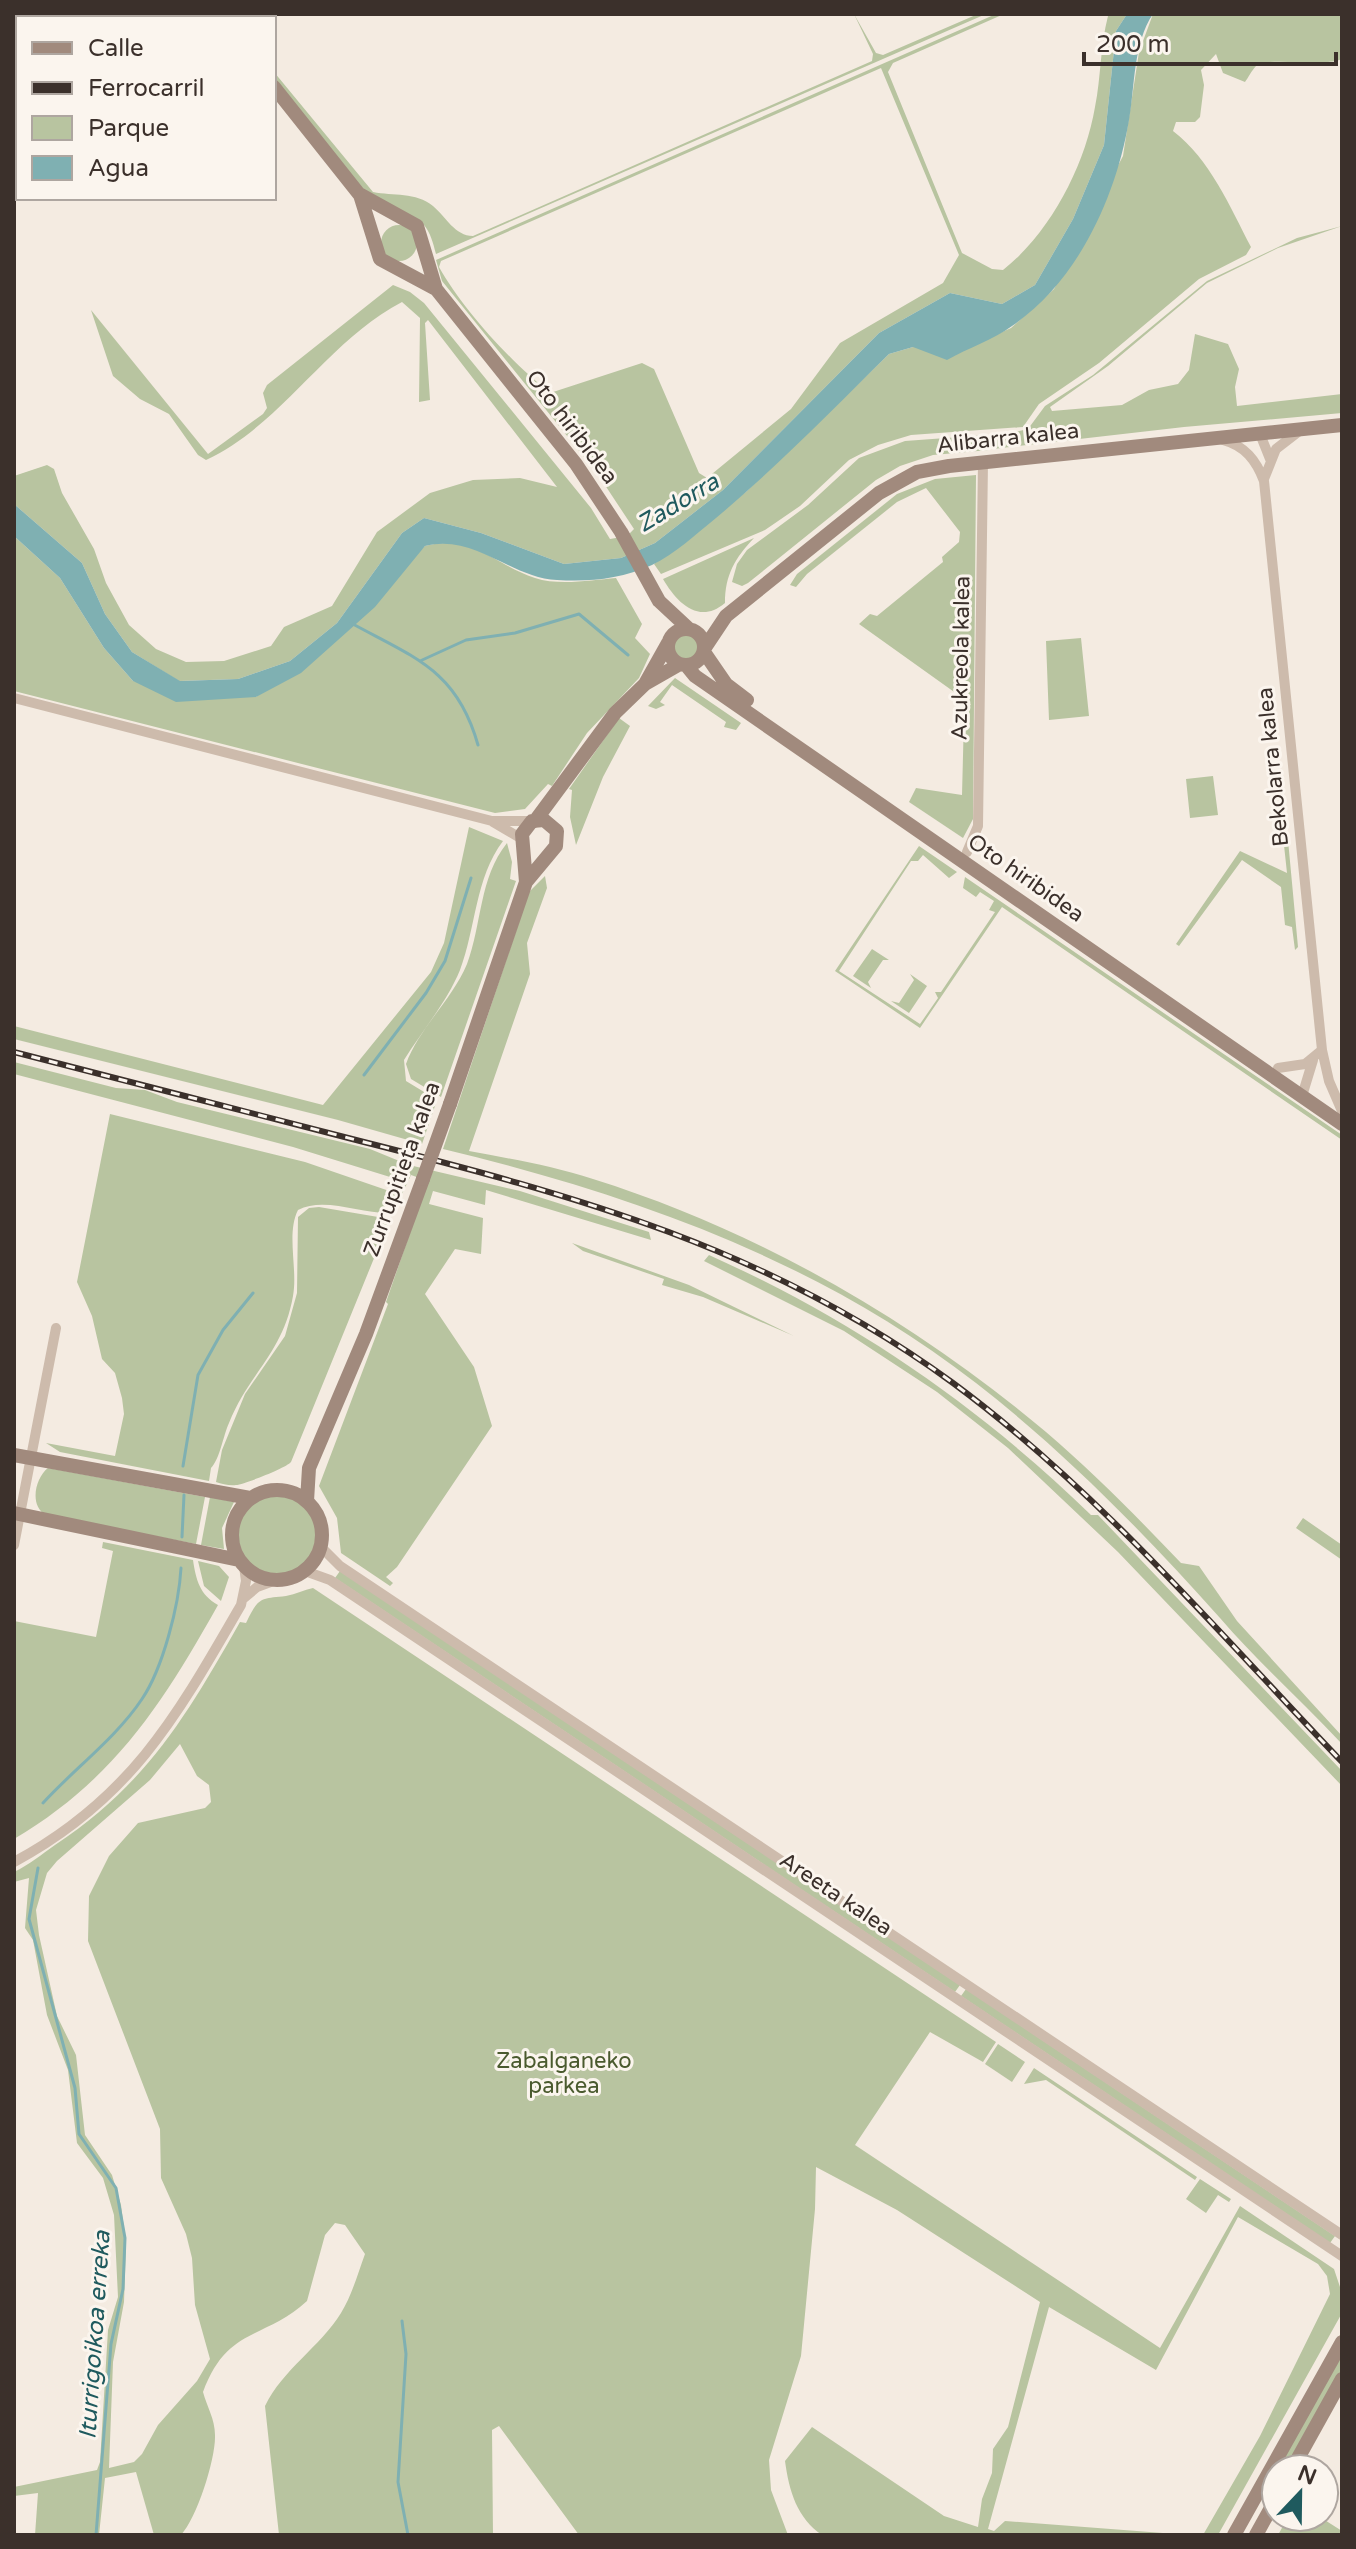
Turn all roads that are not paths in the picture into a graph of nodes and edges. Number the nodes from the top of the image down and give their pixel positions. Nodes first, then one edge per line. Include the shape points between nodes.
1 (276, 90) edge
2 (359, 194) junction
3 (397, 217) junction
4 (374, 236) junction
5 (423, 247) junction
6 (393, 266) junction
7 (436, 289) junction
8 (1342, 425) edge
9 (1301, 429) junction
10 (1260, 434) junction
11 (1218, 438) junction
12 (1253, 459) junction
13 (1270, 459) junction
14 (983, 462) junction
15 (1264, 481) junction
16 (656, 595) junction
17 (726, 616) junction
18 (690, 629) junction
19 (668, 642) junction
20 (704, 650) junction
21 (683, 664) junction
22 (645, 684) junction
23 (14, 698) edge
24 (558, 794) junction
25 (492, 821) junction
26 (534, 821) junction
27 (555, 828) junction
28 (523, 844) junction
29 (967, 852) junction
30 (547, 855) junction
31 (526, 882) junction
32 (1318, 1054) junction
33 (1278, 1068) junction
34 (1329, 1081) junction
35 (1304, 1085) junction
36 (1342, 1112) edge
37 (1342, 1124) edge
38 (56, 1328) dead end
39 (14, 1455) edge
40 (30, 1458) junction
41 (309, 1468) junction
42 (287, 1491) junction
43 (250, 1498) junction
44 (307, 1501) junction
45 (17, 1513) edge
46 (14, 1545) edge
47 (321, 1547) junction
48 (242, 1563) junction
49 (305, 1571) junction
50 (276, 1580) junction
51 (244, 1598) junction
52 (14, 1862) edge
53 (1342, 2235) edge
54 (1342, 2256) edge
55 (1342, 2342) edge
56 (1342, 2379) edge
57 (1301, 2453) edge
58 (1234, 2535) edge

1 - 2 street, Oto hiribidea
2 - 3 street, Oto hiribidea
2 - 4 street, Oto hiribidea
3 - 4 street via 385,221
3 - 5 street, Oto hiribidea via 417,226
4 - 6 street, Oto hiribidea via 376,254
5 - 6 street via 409,265
5 - 7 street, Oto hiribidea
6 - 7 street, Oto hiribidea
7 - 16 street, Oto hiribidea via 576,464
8 - 9 street, Alibarra kalea
9 - 10 street, Alibarra kalea
9 - 13 street, Bekolarra kalea
10 - 11 street, Alibarra kalea
10 - 12 street
10 - 13 street
11 - 12 street via 1242,447
11 - 14 street, Alibarra kalea
12 - 15 street, Bekolarra kalea
13 - 15 street, Bekolarra kalea
14 - 17 street, Alibarra kalea via 926,469 893,483
14 - 29 street, Azukreola kalea via 978,826
15 - 32 street, Bekolarra kalea
16 - 18 street, Oto hiribidea
16 - 19 street, Oto hiribidea
17 - 18 street, Alibarra kalea
17 - 20 street, Alibarra kalea
18 - 19 street via 676,631
18 - 20 street via 702,637
19 - 21 street via 670,656
19 - 22 street
20 - 21 street via 697,661
20 - 29 street, Oto hiribidea via 733,690
21 - 22 street
21 - 35 street, Oto hiribidea
22 - 24 street via 594,740
23 - 25 street
24 - 26 street
24 - 27 street
25 - 26 street
25 - 28 street
26 - 27 street via 544,820
26 - 28 street via 524,829
27 - 30 street via 558,841
28 - 30 street via 535,855
28 - 31 street, Zurrupitieta kalea
29 - 33 street, Oto hiribidea
30 - 31 street, Zurrupitieta kalea
31 - 41 street, Zurrupitieta kalea, bridge via 366,1334
32 - 33 street via 1298,1067
32 - 34 street, Bekolarra kalea
32 - 35 street
33 - 35 street, Oto hiribidea
34 - 35 street
34 - 36 street, Bekolarra kalea
35 - 36 street, Oto hiribidea
35 - 37 street, Oto hiribidea
38 - 40 street
39 - 40 street
40 - 43 street
40 - 45 street
41 - 42 street, Zurrupitieta kalea
41 - 44 street, Zurrupitieta kalea
42 - 43 street
42 - 44 street
43 - 48 street via 232,1527
44 - 47 street via 319,1518
45 - 46 street
45 - 48 street
47 - 49 street
47 - 53 street, Areeta kalea via 340,1566
48 - 50 street via 253,1574
48 - 51 street
49 - 50 street
49 - 54 street, Areeta kalea via 330,1580
50 - 51 street
51 - 52 street via 147,1755 83,1817
55 - 58 street
56 - 57 street

